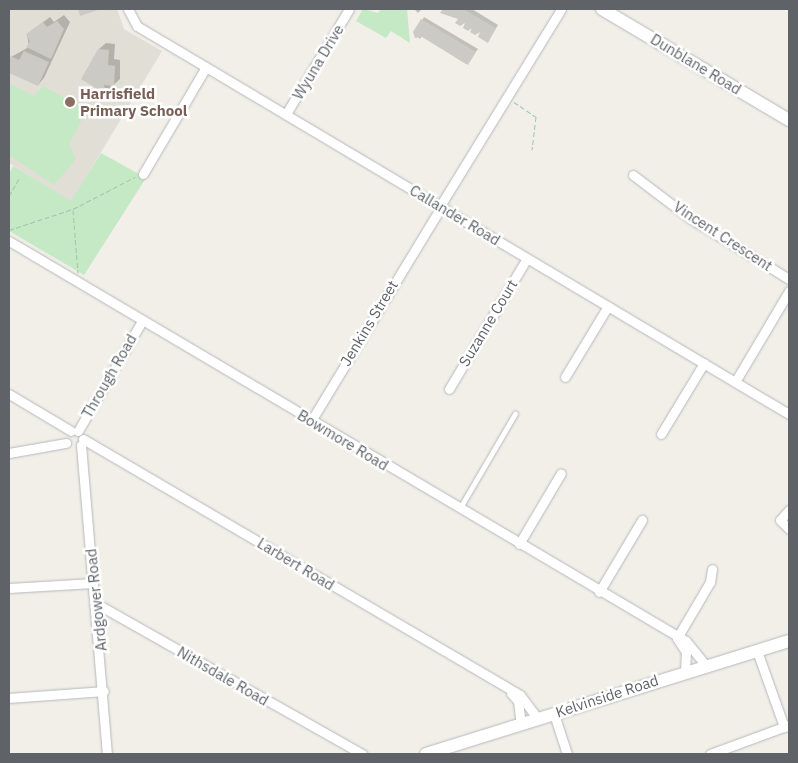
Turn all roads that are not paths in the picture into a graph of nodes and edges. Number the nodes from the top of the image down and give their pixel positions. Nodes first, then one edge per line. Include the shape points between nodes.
1 (128, 9) edge
2 (349, 9) edge
3 (561, 9) edge
4 (602, 9) edge
5 (206, 67) junction
6 (286, 114) junction
7 (789, 118) edge
8 (143, 174) road end
9 (633, 175) dead end
10 (440, 206) junction
11 (9, 241) edge
12 (527, 258) junction
13 (789, 279) edge
14 (789, 291) edge
15 (608, 306) junction
16 (142, 321) junction
17 (704, 363) junction
18 (566, 377) dead end
19 (735, 382) junction
20 (449, 389) dead end
21 (9, 394) edge
22 (515, 414) dead end
23 (789, 414) edge
24 (311, 420) junction
25 (74, 431) junction
26 (661, 434) dead end
27 (82, 442) junction
28 (66, 443) junction
29 (9, 452) edge
30 (562, 473) dead end
31 (459, 509) junction
32 (789, 510) edge
33 (642, 520) dead end
34 (789, 529) edge
35 (519, 544) junction
36 (712, 569) dead end
37 (93, 583) junction
38 (9, 588) edge
39 (599, 592) junction
40 (98, 604) junction
41 (677, 638) junction
42 (789, 640) edge
43 (757, 651) junction
44 (706, 666) junction
45 (685, 671) junction
46 (104, 691) junction
47 (509, 691) junction
48 (9, 698) edge
49 (554, 714) junction
50 (538, 719) junction
51 (521, 724) junction
52 (786, 726) edge
53 (351, 751) edge
54 (107, 754) edge
55 (362, 754) edge
56 (426, 754) edge
57 (567, 754) edge
58 (710, 754) edge

1 - 5 street, Callander Road via 137,26
2 - 6 street, Wyuna Drive
3 - 10 street, Jenkins Street
4 - 7 street, Dunblane Road
5 - 6 street, Callander Road
5 - 8 street
6 - 10 street, Callander Road
9 - 13 street, Vincent Crescent via 691,219
10 - 12 street, Callander Road
10 - 24 street, Jenkins Street
11 - 16 street, Bowmore Road
12 - 15 street, Callander Road
12 - 20 street, Suzanne Court
14 - 19 street
15 - 17 street, Callander Road
15 - 18 street
16 - 24 street, Bowmore Road
16 - 25 street, Through Road
17 - 19 street, Callander Road
17 - 26 street
19 - 23 street, Callander Road
21 - 25 street
22 - 31 lane
24 - 31 street, Bowmore Road
25 - 27 street
25 - 28 street, Through Road
27 - 28 street via 73,448
27 - 37 street, Ardgower Road
27 - 47 street, Larbert Road
28 - 29 street
30 - 35 street
31 - 35 street, Bowmore Road
32 - 34 street via 780,520
33 - 39 street
35 - 39 street, Bowmore Road
36 - 41 street via 710,582
37 - 38 street
37 - 40 street, Ardgower Road
39 - 41 street, Bowmore Road
40 - 46 street, Ardgower Road
40 - 53 street, Nithsdale Road
41 - 44 street, Bowmore Road via 692,645
41 - 45 street via 686,652
42 - 43 street, Kelvinside Road
43 - 44 street, Kelvinside Road
43 - 52 street
44 - 45 street, Kelvinside Road
45 - 49 street, Kelvinside Road
46 - 48 street
46 - 54 street, Ardgower Road
47 - 50 street, Larbert Road via 528,701
47 - 51 street via 518,701
49 - 50 street, Kelvinside Road
49 - 57 street
50 - 51 street, Kelvinside Road
51 - 56 street, Kelvinside Road
52 - 58 street
53 - 55 street, Nithsdale Road

